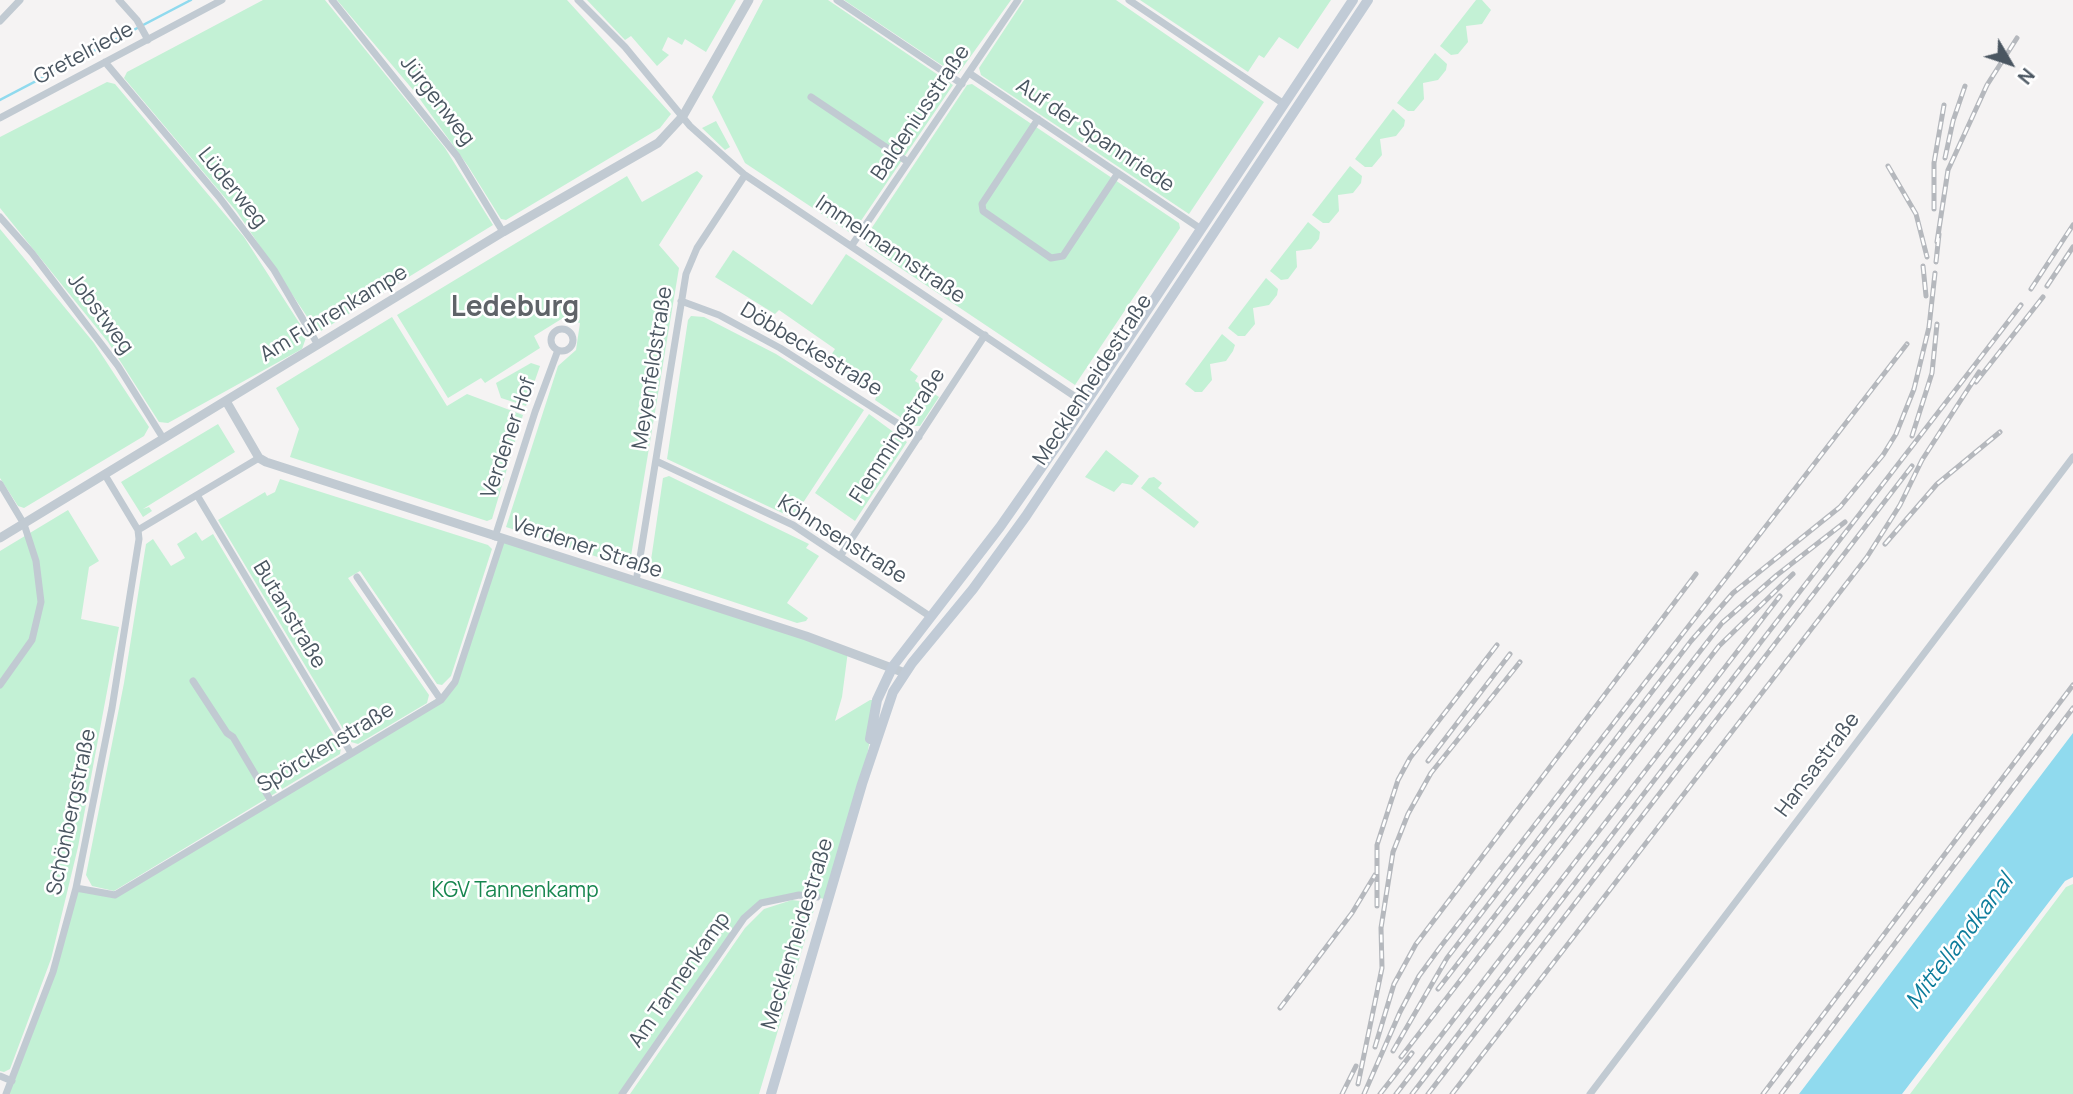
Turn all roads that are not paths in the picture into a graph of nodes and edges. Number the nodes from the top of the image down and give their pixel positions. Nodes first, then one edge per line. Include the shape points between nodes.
1 (20, 0) edge
2 (120, 0) edge
3 (222, 0) edge
4 (332, 0) edge
5 (578, 0) edge
6 (749, 0) edge
7 (837, 0) edge
8 (1018, 0) edge
9 (1129, 0) edge
10 (1353, 0) edge
11 (1368, 0) edge
12 (0, 21) edge
13 (146, 37) junction
14 (105, 62) junction
15 (969, 73) junction
16 (962, 84) junction
17 (811, 97) dead end
18 (1284, 104) junction
19 (683, 116) junction
20 (0, 118) edge
21 (1038, 119) junction
22 (908, 162) junction
23 (1118, 173) junction
24 (745, 175) junction
25 (0, 216) edge
26 (1201, 229) junction
27 (503, 232) junction
28 (852, 245) junction
29 (681, 301) junction
30 (985, 335) junction
31 (318, 345) junction
32 (558, 350) dead end
33 (226, 401) junction
34 (1101, 402) junction
35 (1086, 404) junction
36 (163, 438) junction
37 (919, 438) junction
38 (2073, 457) edge
39 (259, 458) junction
40 (656, 461) junction
41 (105, 475) junction
42 (0, 484) edge
43 (1024, 493) junction
44 (197, 495) junction
45 (1026, 516) junction
46 (24, 524) junction
47 (138, 530) junction
48 (0, 538) edge
49 (498, 538) junction
50 (841, 555) junction
51 (357, 577) dead end
52 (636, 582) junction
53 (931, 617) junction
54 (893, 666) junction
55 (905, 673) junction
56 (193, 681) dead end
57 (0, 685) edge
58 (441, 700) junction
59 (351, 753) junction
60 (862, 785) junction
61 (271, 801) junction
62 (76, 888) junction
63 (817, 897) dead end
64 (0, 1076) edge
65 (12, 1081) junction
66 (6, 1094) edge
67 (622, 1094) edge
68 (771, 1094) edge
69 (1590, 1094) edge

1 - 12 street
2 - 13 street
3 - 13 street, Gretelriede
4 - 27 street, Jürgenweg via 457,156
5 - 19 street, Immelmannstraße
6 - 19 street, Am Fuhrenkampe
7 - 16 street
8 - 15 street, Baldeniusstraße
9 - 18 street
10 - 18 main road, Mecklenheidestraße
11 - 34 main road, Mecklenheidestraße
13 - 14 street, Gretelriede
14 - 20 street, Gretelriede
14 - 31 street, Lüderweg via 274,270
15 - 16 street, Baldeniusstraße
15 - 21 street, Auf der Spannriede
16 - 22 street, Baldeniusstraße
17 - 22 street
18 - 26 main road, Mecklenheidestraße
19 - 24 street, Immelmannstraße
19 - 27 street, Am Fuhrenkampe via 658,143
21 - 23 street, Auf der Spannriede
21 - 23 street via 982,204 983,211 1051,258 1063,256
22 - 28 street, Baldeniusstraße
23 - 26 street, Auf der Spannriede
24 - 28 street, Immelmannstraße
24 - 29 street, Meyenfeldstraße via 690,261
25 - 36 street, Jobstweg via 118,366
26 - 35 main road, Mecklenheidestraße
27 - 31 street, Am Fuhrenkampe
28 - 30 street, Immelmannstraße
29 - 37 street, Döbbeckestraße via 719,315 780,348
29 - 40 street, Meyenfeldstraße
30 - 35 street, Immelmannstraße
30 - 37 street, Flemmingstraße
31 - 33 street, Am Fuhrenkampe
32 - 49 street, Verdener Hof
33 - 36 street, Am Fuhrenkampe
33 - 39 street
34 - 35 main road
34 - 45 main road, Mecklenheidestraße
35 - 43 main road, Mecklenheidestraße
36 - 41 street, Am Fuhrenkampe
37 - 50 street, Flemmingstraße
38 - 69 street, Hansastraße
39 - 44 street
39 - 49 street, Verdener Straße
40 - 50 street, Köhnsenstraße via 793,525
40 - 52 street, Meyenfeldstraße
41 - 46 street, Am Fuhrenkampe
41 - 47 street
42 - 46 street
43 - 45 main road
43 - 53 main road, Mecklenheidestraße
44 - 47 street
44 - 59 street, Butanstraße
45 - 55 main road, Mecklenheidestraße
46 - 48 street, Am Fuhrenkampe
46 - 57 street via 40,584 38,621 24,654
47 - 62 street, Schönbergstraße via 112,708
49 - 52 street, Verdener Straße
49 - 58 street, Spörckenstraße via 455,682
50 - 53 street, Köhnsenstraße
51 - 58 street
52 - 54 street, Verdener Straße
53 - 54 main road, Mecklenheidestraße
54 - 55 street, Verdener Straße
54 - 60 main road, Mecklenheidestraße via 877,700
55 - 60 main road, Mecklenheidestraße via 882,719
56 - 61 street
58 - 59 street, Spörckenstraße
59 - 61 street, Spörckenstraße
60 - 68 main road, Mecklenheidestraße
61 - 62 street, Spörckenstraße via 115,895
62 - 65 street, Schönbergstraße via 53,972
63 - 67 street, Am Tannenkamp via 799,895 761,902 744,918
64 - 65 street
65 - 66 street, Schönbergstraße

